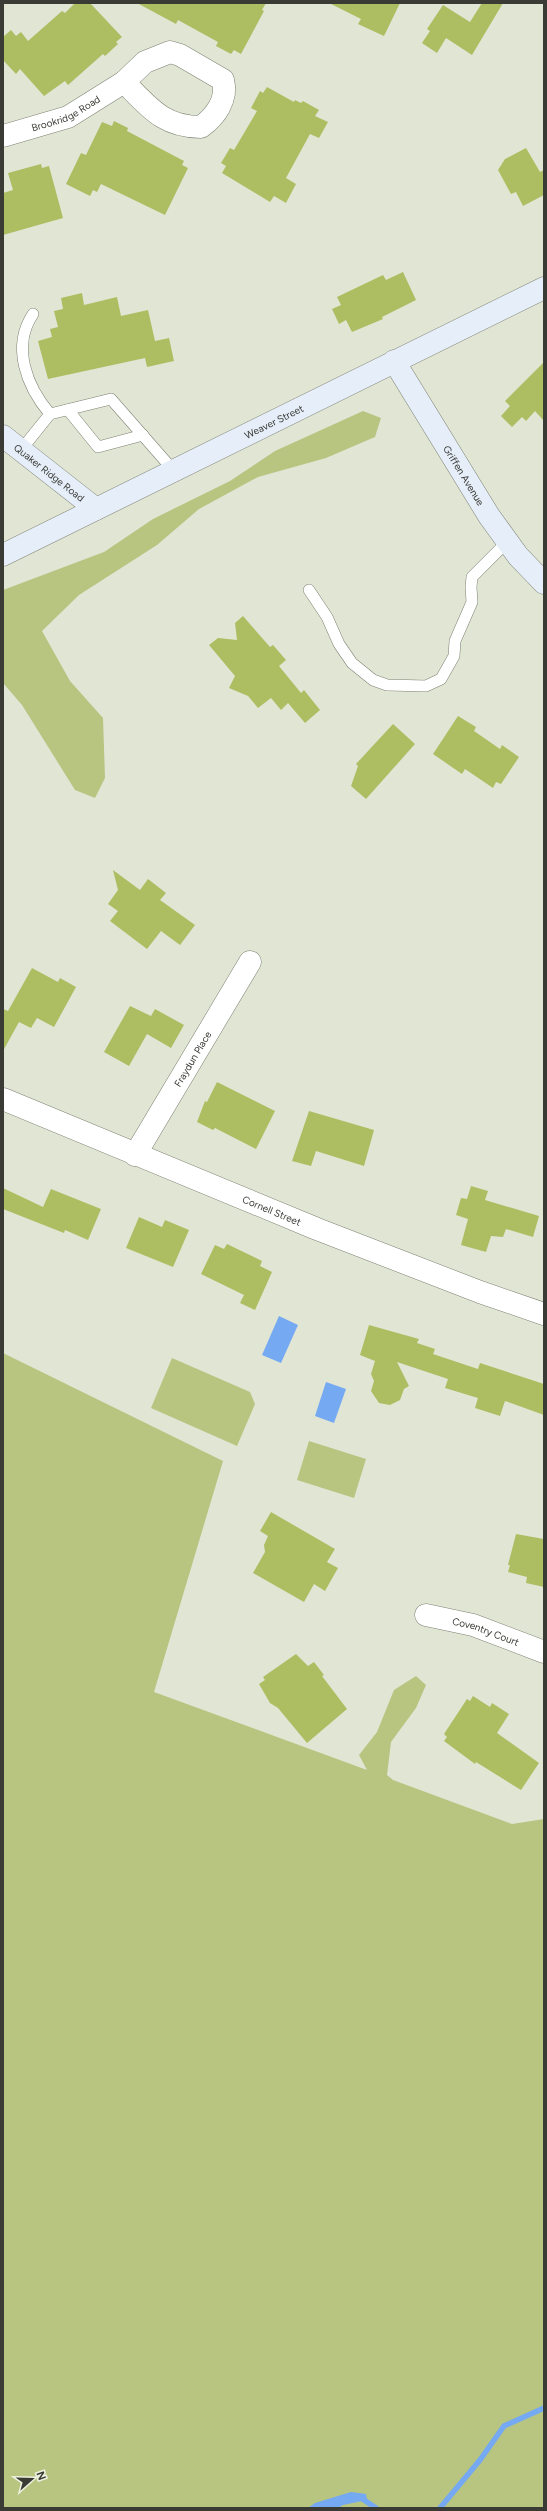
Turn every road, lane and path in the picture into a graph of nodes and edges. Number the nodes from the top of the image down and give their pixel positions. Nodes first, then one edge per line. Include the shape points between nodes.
1 (124, 82) dead end
2 (3, 136) edge
3 (544, 288) edge
4 (33, 314) dead end
5 (394, 361) junction
6 (68, 410) junction
7 (50, 414) junction
8 (143, 435) junction
9 (3, 436) edge
10 (21, 450) junction
11 (174, 471) junction
12 (96, 509) junction
13 (507, 542) junction
14 (3, 555) edge
15 (544, 582) edge
16 (309, 590) dead end
17 (250, 962) dead end
18 (3, 1099) edge
19 (135, 1154) junction
20 (544, 1314) edge
21 (426, 1615) dead end
22 (544, 1652) edge

1 - 2 street, Brookridge Road via 68,117
3 - 5 main road, Weaver Street
4 - 7 lane via 21,342 26,371 36,397
5 - 11 main road, Weaver Street
5 - 13 main road, Griffen Avenue via 463,476
6 - 7 lane
6 - 8 lane via 111,399
6 - 8 lane via 98,447
7 - 10 lane
8 - 11 lane
9 - 10 main road, Quaker Ridge Road
10 - 12 main road, Quaker Ridge Road
11 - 12 main road, Weaver Street
12 - 14 main road, Weaver Street
13 - 15 main road, Griffen Avenue via 532,572
13 - 16 lane via 472,577 472,602 455,641 454,656 441,679 426,686 387,685 374,680 352,663
17 - 19 street, Fraydun Place
18 - 19 street, Cornell Street
19 - 20 street, Cornell Street via 480,1292
21 - 22 street, Coventry Court via 473,1625

